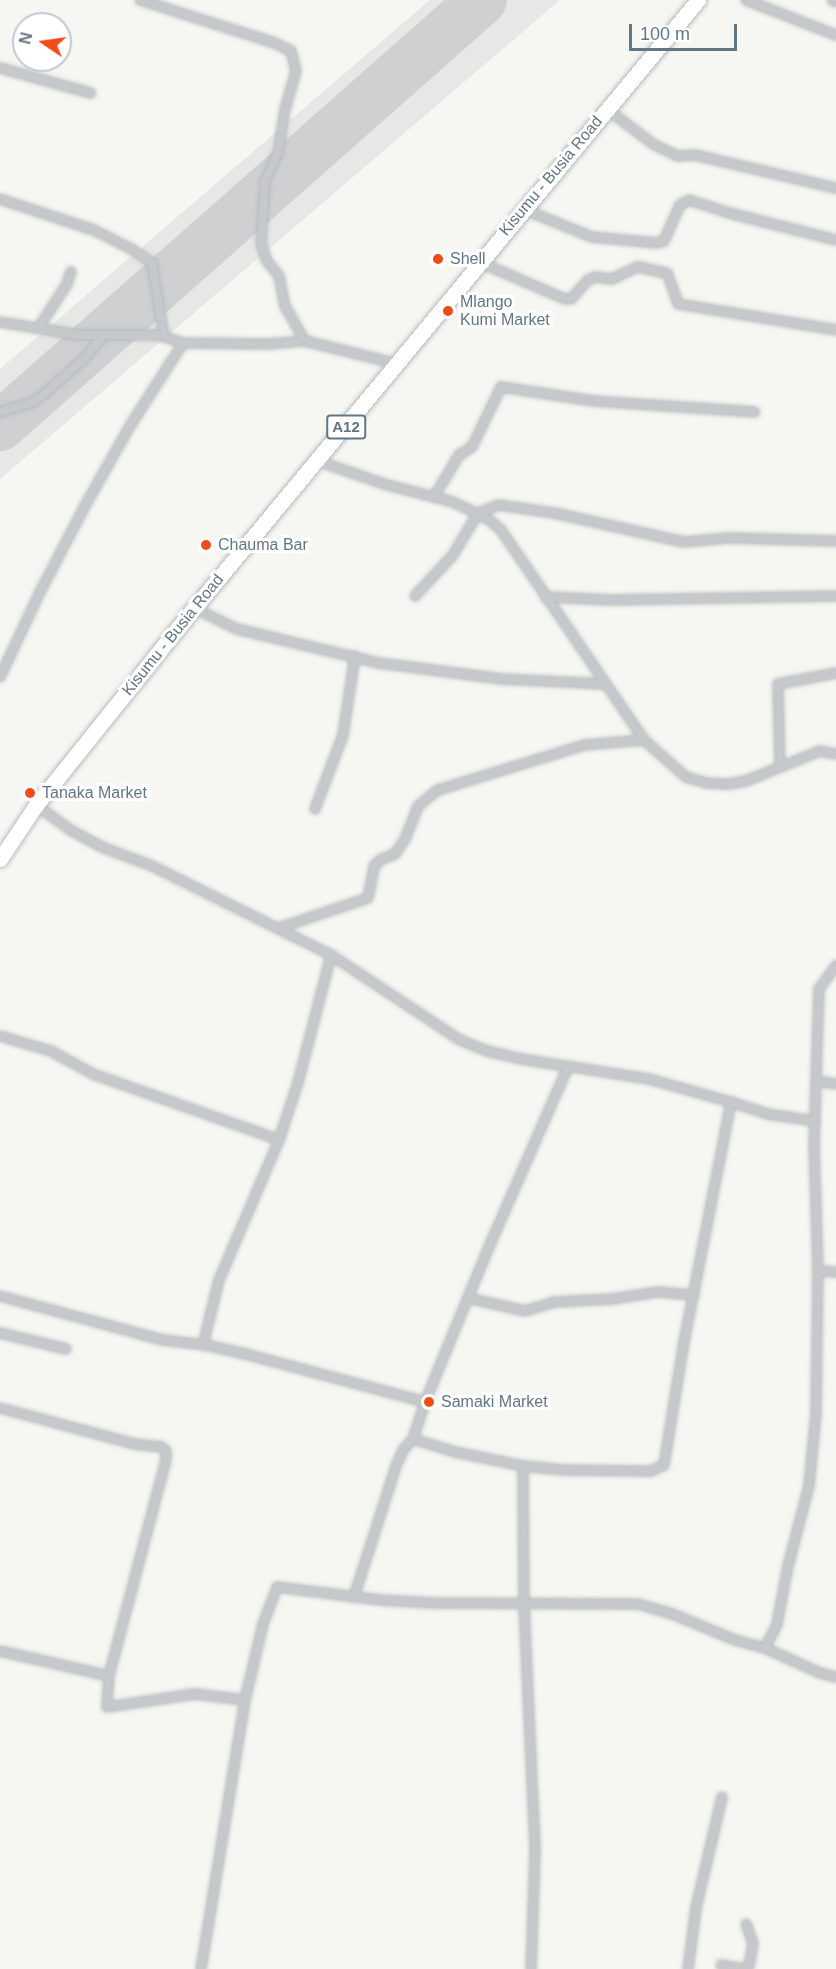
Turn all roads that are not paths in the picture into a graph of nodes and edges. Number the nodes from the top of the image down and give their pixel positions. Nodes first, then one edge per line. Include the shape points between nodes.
1 (140, 0) edge
2 (698, 0) edge
3 (746, 0) edge
4 (836, 35) edge
5 (0, 68) edge
6 (91, 93) dead end
7 (607, 109) junction
8 (836, 188) edge
9 (0, 199) edge
10 (523, 209) junction
11 (836, 240) edge
12 (479, 262) junction
13 (71, 272) dead end
14 (0, 322) edge
15 (39, 327) junction
16 (836, 330) edge
17 (104, 334) junction
18 (164, 337) junction
19 (305, 341) junction
20 (183, 343) junction
21 (397, 364) junction
22 (0, 412) edge
23 (755, 412) dead end
24 (318, 461) junction
25 (434, 497) junction
26 (478, 513) junction
27 (836, 541) edge
28 (415, 596) dead end
29 (836, 596) edge
30 (545, 597) junction
31 (194, 608) junction
32 (355, 656) junction
33 (836, 673) edge
34 (0, 677) edge
35 (604, 684) junction
36 (644, 740) junction
37 (836, 754) edge
38 (780, 767) junction
39 (36, 805) junction
40 (315, 809) dead end
41 (0, 858) edge
42 (279, 928) junction
43 (331, 955) junction
44 (836, 966) edge
45 (0, 1036) edge
46 (568, 1067) junction
47 (817, 1081) junction
48 (836, 1083) edge
49 (731, 1102) junction
50 (815, 1121) junction
51 (279, 1140) junction
52 (818, 1270) junction
53 (836, 1272) edge
54 (694, 1295) junction
55 (0, 1296) edge
56 (468, 1298) junction
57 (0, 1333) edge
58 (203, 1345) junction
59 (66, 1349) dead end
60 (425, 1402) junction
61 (0, 1408) edge
62 (413, 1439) junction
63 (523, 1466) junction
64 (354, 1597) junction
65 (524, 1605) junction
66 (765, 1648) junction
67 (0, 1651) edge
68 (109, 1676) junction
69 (836, 1677) edge
70 (245, 1700) junction
71 (722, 1797) dead end
72 (746, 1924) dead end
73 (721, 1965) dead end
74 (201, 1969) edge
75 (531, 1969) edge
76 (688, 1969) edge
77 (745, 1969) edge

1 - 19 street via 291,51 296,71 278,153 265,181 261,244 267,261 279,276 285,306
2 - 7 highway, Kisumu - Busia Road / A12
3 - 4 street
5 - 6 street
7 - 8 street via 653,144 678,156 695,155
7 - 10 highway, Kisumu - Busia Road / A12
9 - 18 street via 94,230 152,263
10 - 11 street via 592,237 657,243 664,241 680,205 690,200
10 - 12 highway, Kisumu - Busia Road / A12
12 - 16 street via 565,300 571,299 588,279 612,279 638,267 667,273 678,304
12 - 21 highway, Kisumu - Busia Road / A12
13 - 15 street
14 - 15 street
15 - 17 street
17 - 18 street
17 - 22 street via 84,359 32,403
18 - 20 street
19 - 20 street
19 - 21 street
20 - 34 street via 86,504
21 - 24 highway, Kisumu - Busia Road / A12
23 - 25 street via 594,401 501,387 472,447 459,455
24 - 25 street
24 - 31 highway, Kisumu - Busia Road / A12
25 - 26 street
26 - 27 street via 499,505 684,542 729,538
26 - 28 street via 453,555
26 - 30 street via 501,530
29 - 30 street via 613,600
30 - 35 street
31 - 32 street via 253,634
31 - 39 highway, Kisumu - Busia Road / A12
32 - 35 street via 458,675
32 - 40 street via 343,735
33 - 38 street via 778,684
35 - 36 street
36 - 38 street via 686,777 707,783 746,782
36 - 42 street via 584,745 438,790 418,806 395,854 374,866 368,898
37 - 38 street via 820,751
39 - 41 highway, Kisumu - Busia Road / A12
39 - 42 street via 104,848 150,865
42 - 43 street
43 - 46 street via 460,1040 487,1051
43 - 51 street
44 - 47 street via 819,988
45 - 51 street via 51,1051 93,1074
46 - 49 street via 649,1079
46 - 56 street
47 - 48 street
47 - 50 street
49 - 50 street via 767,1114
49 - 54 street
50 - 52 street
51 - 58 street via 219,1280
52 - 53 street
52 - 66 street via 816,1413 809,1486 777,1624
54 - 56 street via 658,1292 554,1302 525,1311
54 - 63 street via 664,1465 651,1471
55 - 58 street via 163,1340
56 - 60 street
57 - 59 street
58 - 60 street
60 - 62 street
61 - 68 street via 166,1451 156,1503
62 - 63 street
62 - 64 street via 396,1466
63 - 65 street
64 - 65 street
64 - 70 street via 277,1587 263,1624
65 - 66 street via 638,1604
65 - 75 street via 535,1851
66 - 69 street
67 - 68 street
68 - 70 street via 107,1707 195,1694
70 - 74 street
71 - 76 street via 696,1908
72 - 77 street via 753,1943
73 - 77 street

